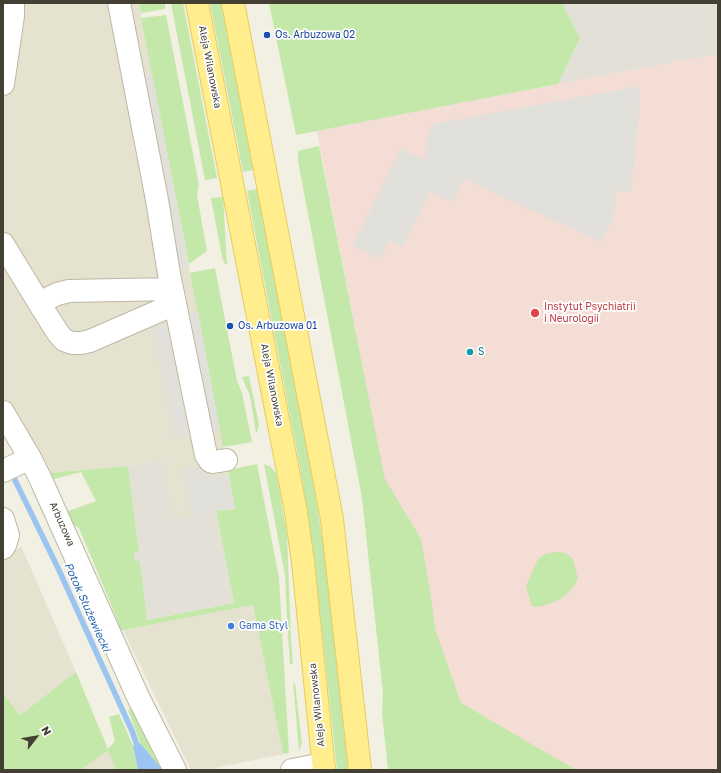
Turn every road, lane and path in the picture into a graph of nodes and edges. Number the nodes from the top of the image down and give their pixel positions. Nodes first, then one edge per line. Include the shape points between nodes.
1 (13, 3) edge
2 (119, 3) edge
3 (197, 3) edge
4 (233, 3) edge
5 (3, 84) edge
6 (3, 244) edge
7 (174, 296) junction
8 (39, 303) junction
9 (3, 412) edge
10 (26, 459) junction
11 (226, 460) dead end
12 (3, 471) edge
13 (3, 519) edge
14 (3, 548) edge
15 (324, 767) edge
16 (175, 770) edge
17 (292, 770) edge
18 (360, 770) edge

1 - 5 street
2 - 7 street
3 - 15 main road, Aleja Wilanowska via 296,512
4 - 18 main road via 332,519
6 - 8 street
7 - 8 street via 69,291
7 - 8 street via 90,341 77,343 64,340
7 - 11 street via 206,455 213,462
9 - 10 street, Arbuzowa
10 - 12 street
10 - 16 street, Arbuzowa via 61,522 138,697
13 - 14 street via 8,535
15 - 17 street

